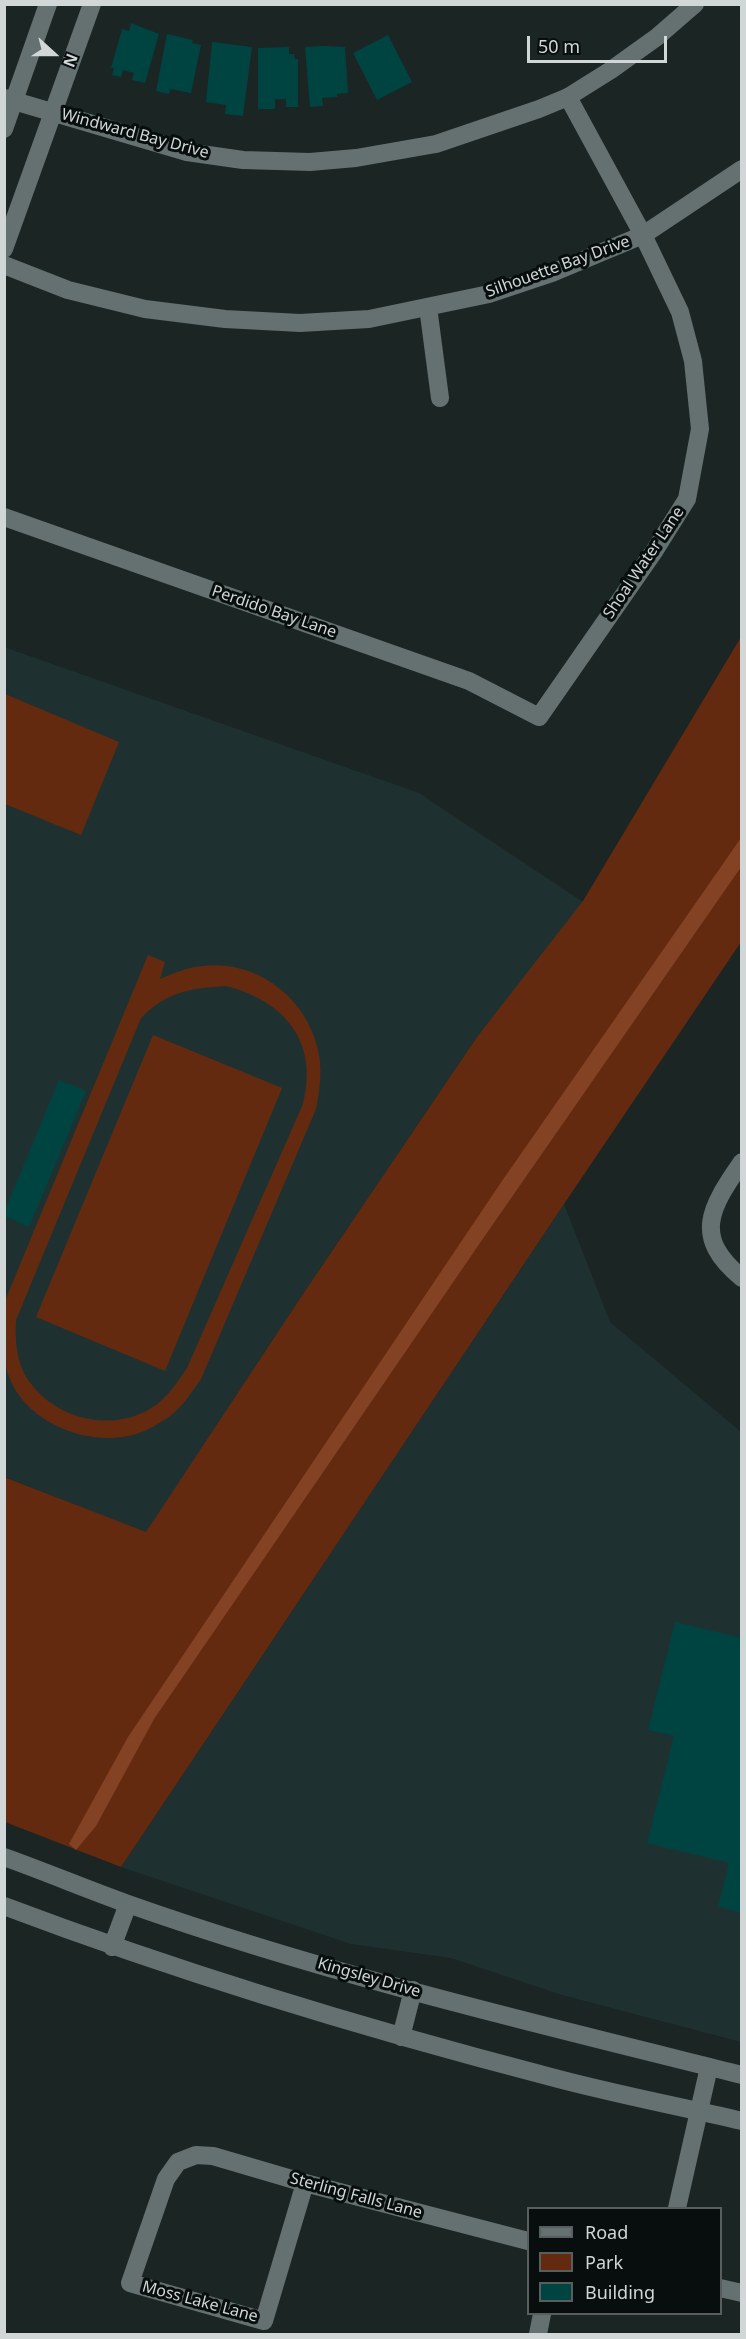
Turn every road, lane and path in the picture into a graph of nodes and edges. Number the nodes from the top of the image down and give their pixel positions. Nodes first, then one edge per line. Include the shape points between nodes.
1 (48, 4) edge
2 (92, 4) edge
3 (694, 4) edge
4 (568, 97) junction
5 (9, 100) edge
6 (53, 113) junction
7 (4, 129) edge
8 (741, 170) edge
9 (643, 235) junction
10 (4, 249) edge
11 (4, 265) edge
12 (428, 308) junction
13 (440, 398) dead end
14 (4, 517) edge
15 (539, 717) joint
16 (741, 1162) edge
17 (734, 1273) edge
18 (4, 1857) edge
19 (128, 1904) junction
20 (4, 1906) edge
21 (112, 1947) junction
22 (413, 1990) junction
23 (400, 2037) junction
24 (710, 2067) junction
25 (741, 2074) edge
26 (699, 2111) junction
27 (741, 2121) edge
28 (184, 2159) joint
29 (305, 2183) junction
30 (677, 2207) edge
31 (527, 2241) edge
32 (722, 2288) edge
33 (741, 2293) edge
34 (542, 2315) edge
35 (538, 2334) edge

1 - 5 street
2 - 6 street
3 - 4 street, Windward Bay Drive via 657,37
4 - 6 street, Windward Bay Drive via 436,144 310,162 243,160 187,152
4 - 9 street, Shoal Water Lane
5 - 6 street, Windward Bay Drive
5 - 7 street
6 - 10 street
8 - 9 street, Silhouette Bay Drive
9 - 12 street, Silhouette Bay Drive via 552,273 489,294
9 - 15 street, Shoal Water Lane via 681,312 693,360 700,429 687,499
11 - 12 street, Silhouette Bay Drive via 68,290 145,309 225,319 369,319
12 - 13 street
14 - 15 street, Perdido Bay Lane via 469,681
16 - 17 street via 711,1215 710,1240
18 - 19 street, Kingsley Drive
19 - 21 street
19 - 22 street, Kingsley Drive
20 - 21 street
21 - 23 street
22 - 23 street
22 - 24 street, Kingsley Drive
23 - 26 street via 553,2078
24 - 25 street, Kingsley Drive
24 - 26 street
26 - 27 street
26 - 30 street
28 - 29 street, Sterling Falls Lane via 213,2156
28 - 29 street, Moss Lake Lane via 173,2166 166,2179 130,2283 264,2321
29 - 31 street, Sterling Falls Lane
32 - 33 street
34 - 35 street

